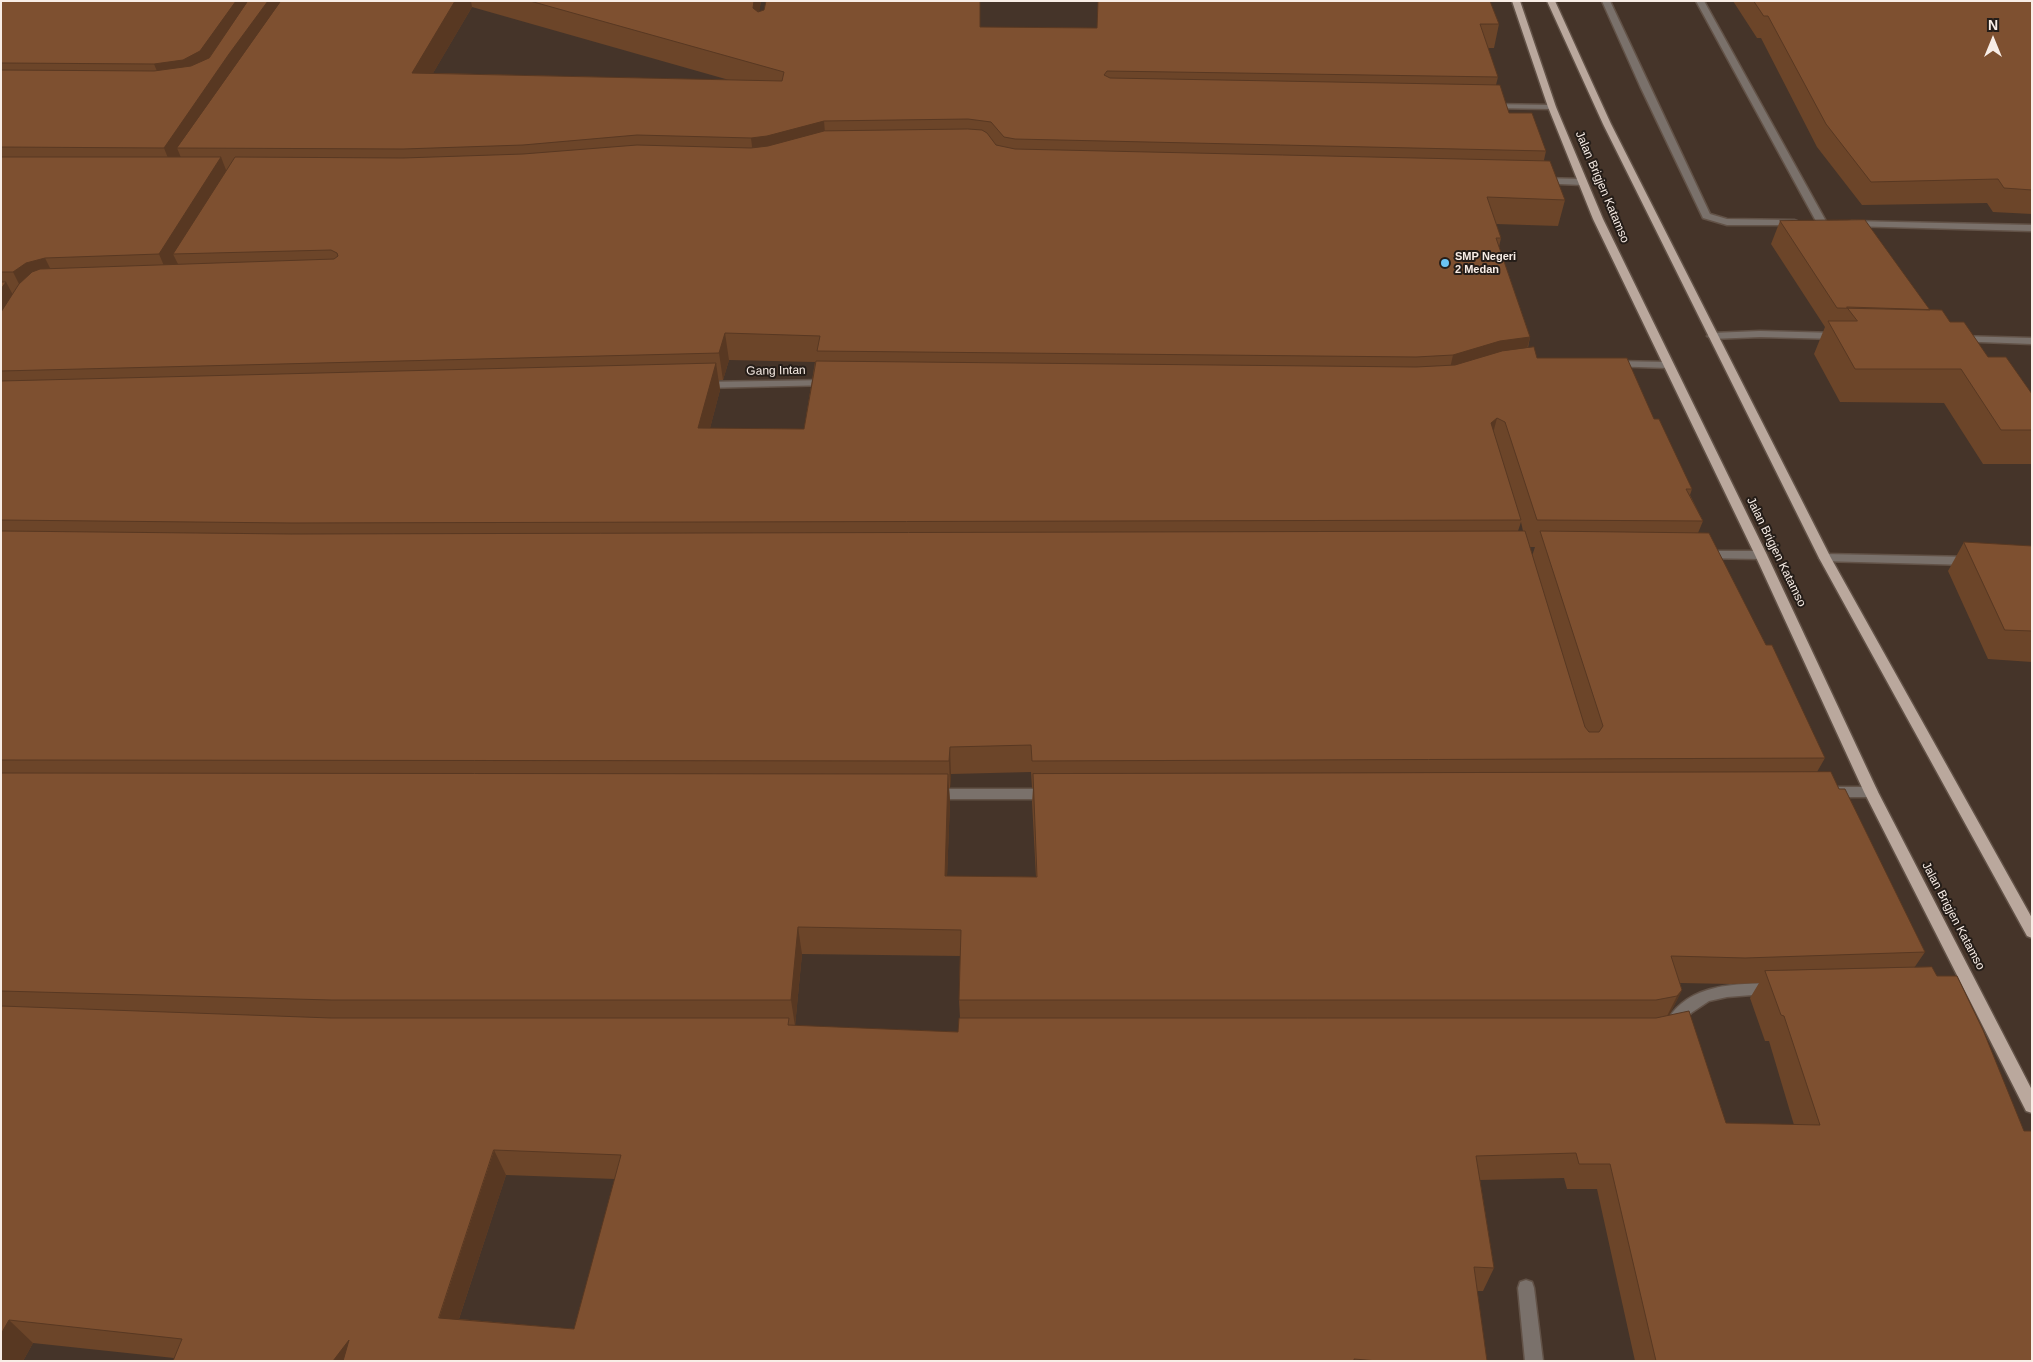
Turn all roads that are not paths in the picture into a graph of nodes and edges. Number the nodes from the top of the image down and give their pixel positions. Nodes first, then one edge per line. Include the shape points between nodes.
1 (1516, 1) edge
2 (1551, 1) edge
3 (1606, 1) edge
4 (1700, 1) edge
5 (1484, 106) edge
6 (1552, 107) junction
7 (1532, 181) edge
8 (1582, 182) junction
9 (1822, 223) junction
10 (2032, 228) edge
11 (1712, 336) junction
12 (1848, 336) edge
13 (1944, 339) edge
14 (2032, 341) edge
15 (1602, 364) edge
16 (1668, 365) junction
17 (842, 382) edge
18 (694, 386) edge
19 (1691, 555) edge
20 (1761, 555) junction
21 (1825, 558) junction
22 (1982, 562) edge
23 (1822, 792) edge
24 (1871, 792) junction
25 (922, 794) edge
26 (1062, 794) edge
27 (2032, 932) edge
28 (1952, 984) edge
29 (1971, 984) junction
30 (1788, 989) edge
31 (1661, 1031) edge
32 (2032, 1106) edge
33 (1526, 1288) dead end
34 (1534, 1361) edge

1 - 6 main road, Jalan Brigjen Katamso
2 - 11 main road
3 - 9 street via 1706,216 1727,222
4 - 9 street
5 - 6 street
6 - 8 main road, Jalan Brigjen Katamso
7 - 8 street
8 - 16 main road, Jalan Brigjen Katamso
9 - 10 street
11 - 12 street
11 - 21 main road
13 - 14 street
15 - 16 street
16 - 20 main road, Jalan Brigjen Katamso
17 - 18 street, Gang Intan
19 - 20 street
20 - 24 main road, Jalan Brigjen Katamso
21 - 22 street
21 - 27 main road
23 - 24 street
24 - 29 main road, Jalan Brigjen Katamso
25 - 26 street
28 - 29 street
29 - 32 main road, Jalan Brigjen Katamso
30 - 31 street via 1716,993 1692,1003 1670,1030
33 - 34 street

